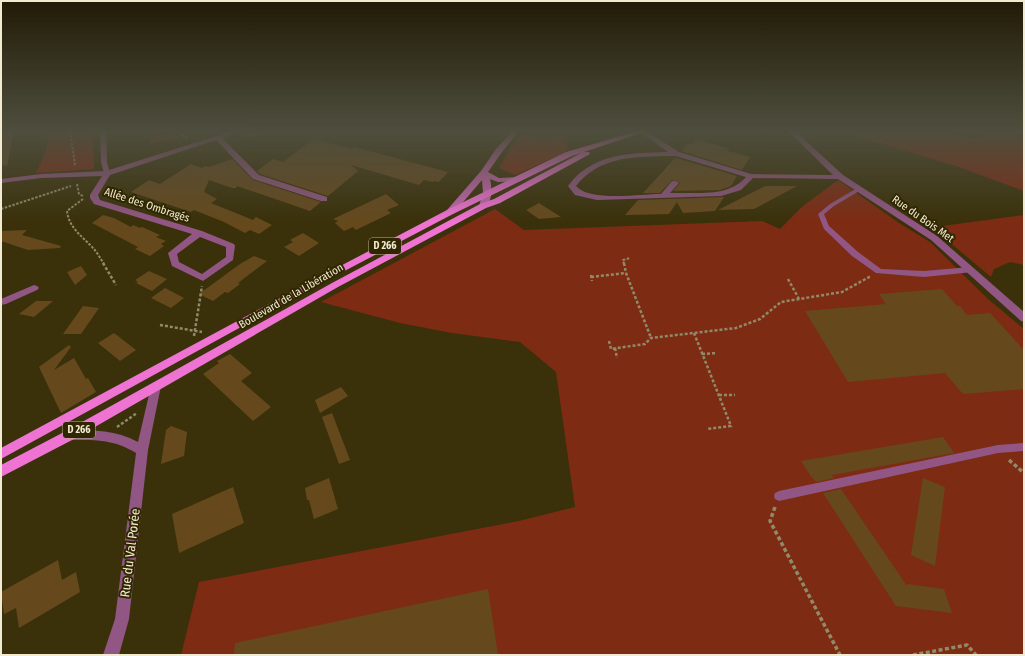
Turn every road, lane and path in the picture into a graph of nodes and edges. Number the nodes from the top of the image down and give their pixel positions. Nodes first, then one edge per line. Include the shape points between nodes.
1 (104, 162) edge
2 (142, 162) edge
3 (241, 162) edge
4 (491, 162) edge
5 (553, 162) edge
6 (572, 162) edge
7 (605, 162) edge
8 (702, 162) edge
9 (824, 162) edge
10 (107, 173) junction
11 (484, 173) junction
12 (751, 176) junction
13 (840, 177) junction
14 (518, 179) junction
15 (1, 181) edge
16 (675, 183) dead end
17 (77, 184) dead end
18 (859, 189) junction
19 (578, 193) junction
20 (488, 194) junction
21 (663, 196) junction
22 (84, 197) dead end
23 (569, 198) dead end
24 (324, 199) dead end
25 (483, 206) junction
26 (1, 209) edge
27 (450, 212) junction
28 (200, 234) junction
29 (630, 258) dead end
30 (970, 270) junction
31 (879, 271) junction
32 (626, 273) junction
33 (204, 278) junction
34 (788, 279) dead end
35 (592, 281) dead end
36 (116, 285) dead end
37 (34, 288) dead end
38 (799, 299) junction
39 (2, 303) edge
40 (1024, 318) edge
41 (160, 325) dead end
42 (194, 331) junction
43 (694, 333) junction
44 (651, 338) junction
45 (609, 341) dead end
46 (615, 348) junction
47 (193, 350) junction
48 (717, 353) dead end
49 (702, 354) junction
50 (617, 358) dead end
51 (156, 386) junction
52 (719, 395) junction
53 (735, 395) dead end
54 (707, 429) dead end
55 (70, 435) junction
56 (1024, 447) edge
57 (998, 449) junction
58 (142, 450) junction
59 (1, 454) edge
60 (1, 471) edge
61 (1024, 473) edge
62 (779, 496) joint
63 (111, 655) edge
64 (840, 655) edge
65 (913, 655) edge
66 (976, 655) edge

1 - 10 lane
2 - 10 street
3 - 24 street via 256,177
4 - 11 main road
5 - 14 main road, Boulevard de la Libération / D 266
6 - 25 main road, Boulevard de la Libération / D 266
7 - 19 street via 586,170 577,178 572,186
8 - 12 street
9 - 13 street, Rue du Bois Met
10 - 15 street
10 - 28 street, Allée des Ombragés via 94,195 97,202
11 - 14 main road via 498,180
11 - 20 main road
11 - 27 main road
12 - 13 street
12 - 21 street via 736,191
13 - 18 street, Rue du Bois Met
14 - 20 main road, Boulevard de la Libération / D 266
16 - 21 street
17 - 26 path
18 - 30 street, Rue du Bois Met via 934,238
18 - 31 lane via 821,214 831,233
19 - 21 street via 597,198
19 - 23 street
20 - 25 main road
20 - 27 main road, Boulevard de la Libération / D 266
22 - 36 path via 67,211 67,216 74,230 93,248
25 - 51 main road, Boulevard de la Libération / D 266 via 335,285
27 - 47 main road, Boulevard de la Libération / D 266
28 - 33 street, Allée des Ombragés via 172,254 175,264
28 - 33 street, Allée des Ombragés via 231,246 230,258
29 - 32 path via 623,260
30 - 31 lane via 924,274
30 - 40 street, Rue du Bois Met
31 - 38 path via 842,292
32 - 35 path via 591,276
32 - 44 path
33 - 42 path
34 - 38 path
37 - 39 street
38 - 43 path via 781,302 760,319 736,328
41 - 42 path
42 - 47 path
43 - 44 path
43 - 49 path
44 - 46 path via 645,344
45 - 46 path via 611,349
46 - 50 path
47 - 59 main road, Boulevard de la Libération / D 266
48 - 49 path
49 - 52 path
51 - 55 main road, Boulevard de la Libération / D 266
51 - 58 street, Rue du Val Porée
52 - 53 path
52 - 54 path via 731,426
55 - 58 street via 114,436
55 - 60 main road, Boulevard de la Libération / D 266
56 - 57 lane
57 - 61 path
57 - 62 lane
58 - 63 street, Rue du Val Porée via 122,618
62 - 64 path via 770,521
65 - 66 path via 967,645

